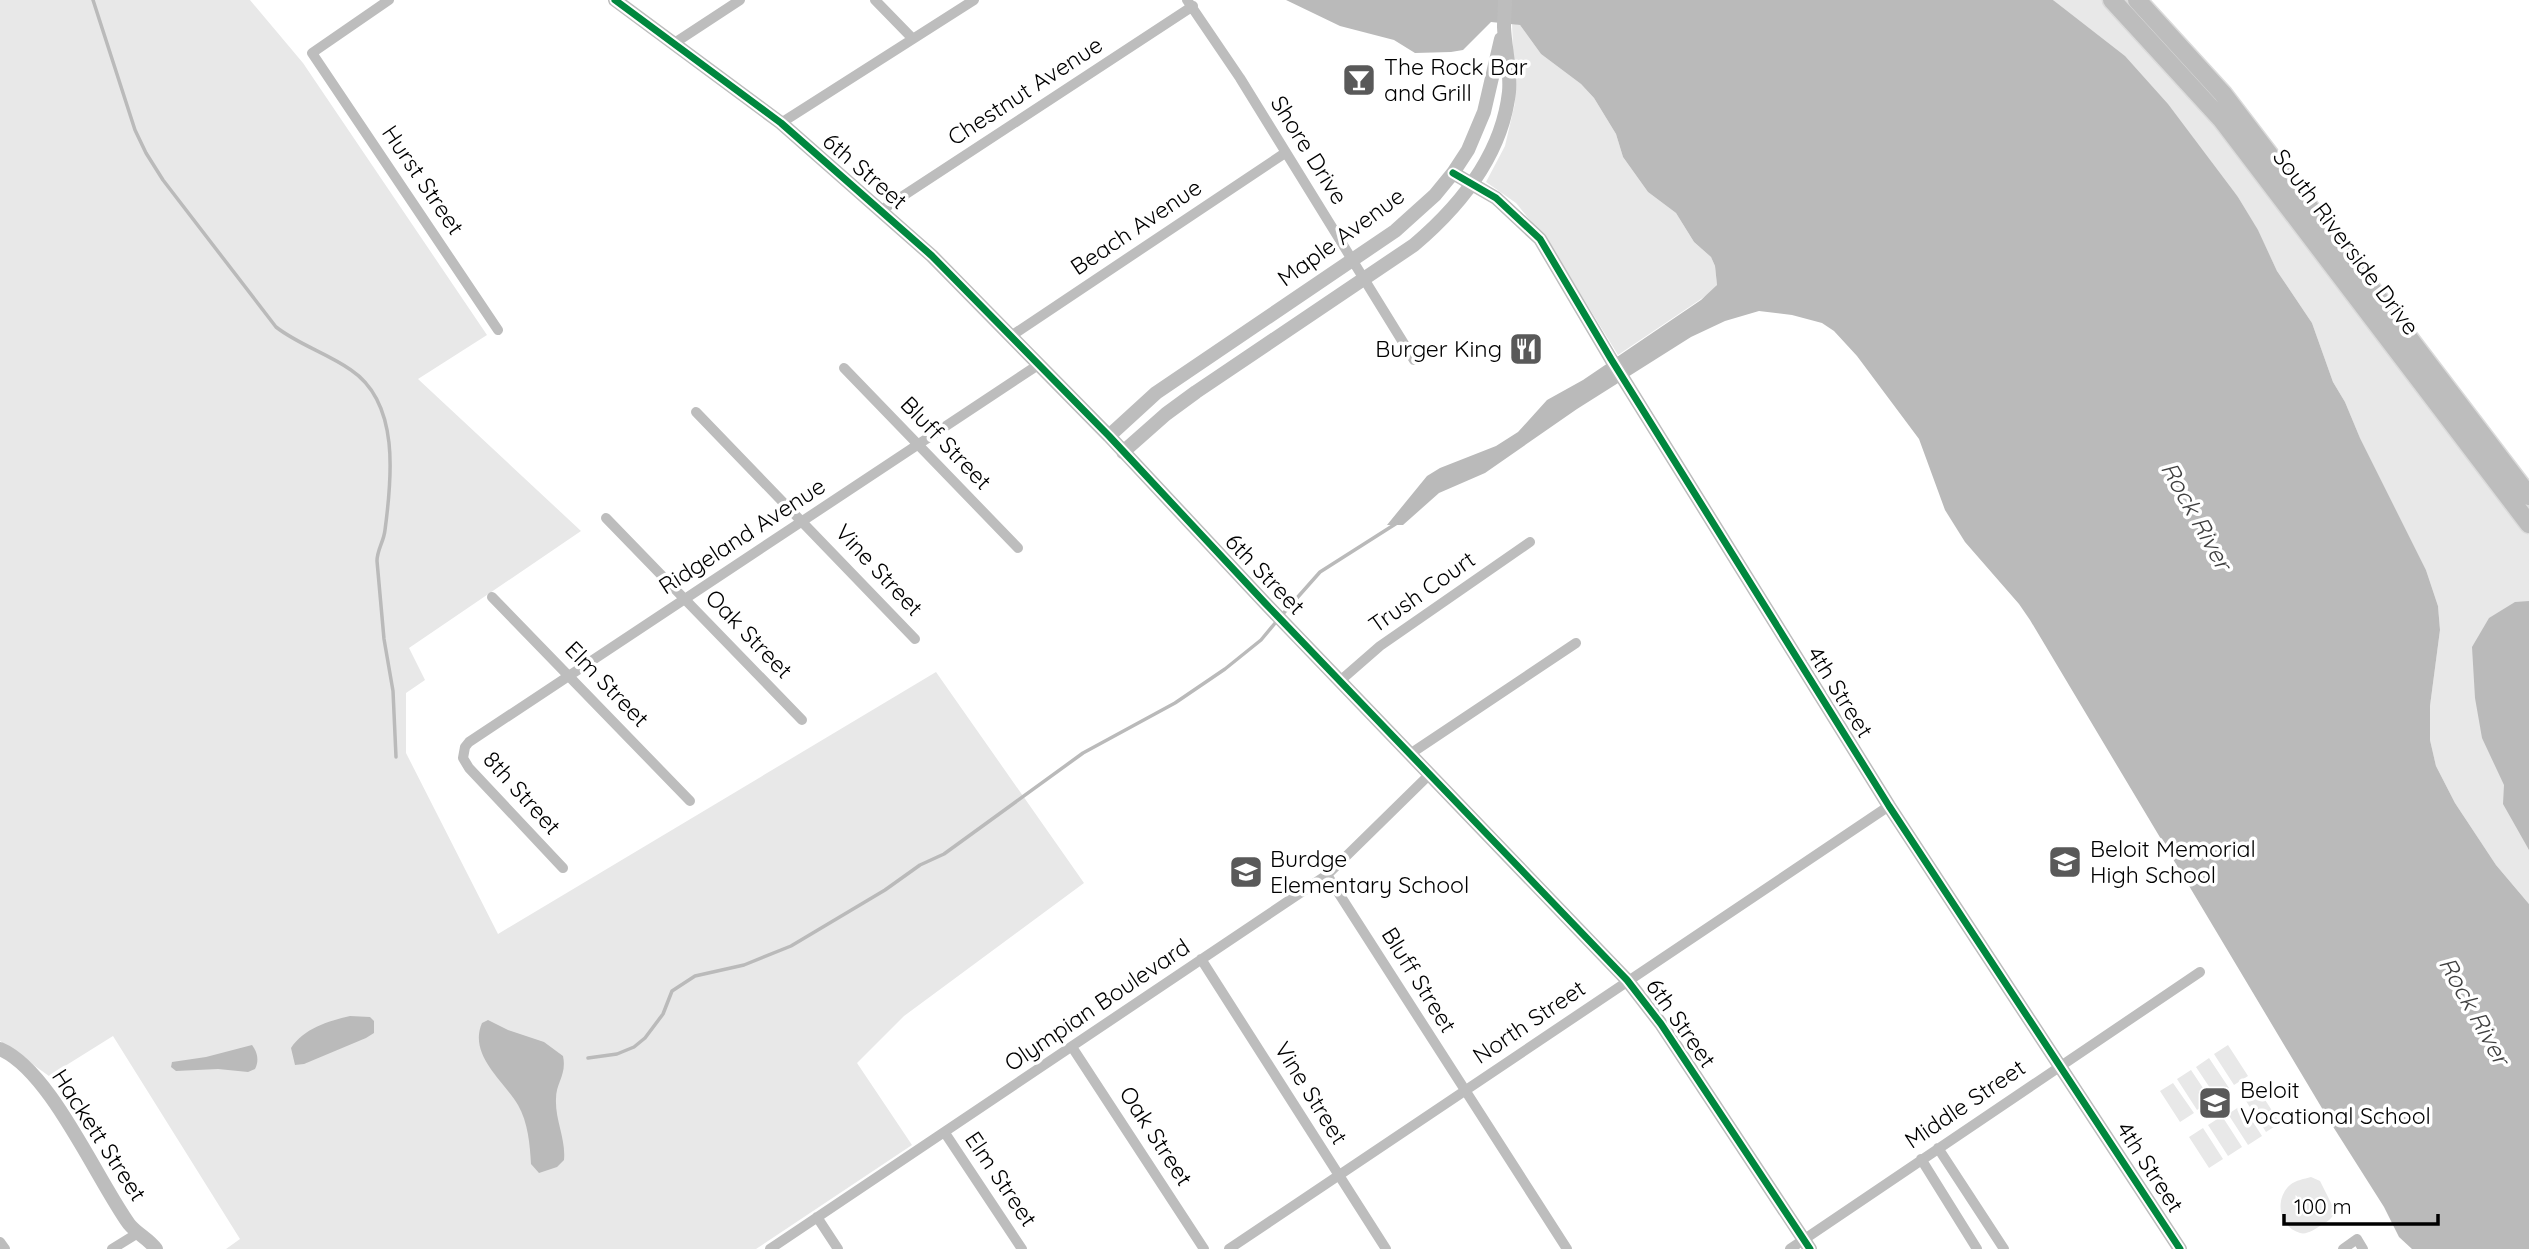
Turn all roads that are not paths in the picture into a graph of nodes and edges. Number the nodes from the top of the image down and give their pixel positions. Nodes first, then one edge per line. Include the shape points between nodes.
1 (389, 0) edge
2 (615, 0) edge
3 (740, 0) edge
4 (875, 0) edge
5 (974, 0) edge
6 (1505, 0) edge
7 (2112, 0) edge
8 (2137, 0) edge
9 (1190, 3) edge
10 (1504, 27) junction
11 (913, 39) junction
12 (673, 44) junction
13 (781, 124) junction
14 (1285, 153) junction
15 (1453, 173) junction
16 (1470, 185) junction
17 (880, 211) junction
18 (1352, 260) junction
19 (1364, 278) junction
20 (498, 330) dead end
21 (1011, 336) junction
22 (1414, 360) dead end
23 (1038, 365) junction
24 (844, 368) dead end
25 (696, 412) dead end
26 (1109, 436) junction
27 (919, 445) junction
28 (1124, 452) junction
29 (2529, 496) edge
30 (606, 518) dead end
31 (803, 521) junction
32 (2529, 524) edge
33 (1530, 542) dead end
34 (1018, 548) dead end
35 (492, 597) dead end
36 (686, 598) junction
37 (915, 639) dead end
38 (1576, 643) dead end
39 (569, 675) junction
40 (1340, 680) junction
41 (802, 720) dead end
42 (469, 742) joint
43 (1410, 754) junction
44 (1430, 774) junction
45 (690, 801) dead end
46 (1889, 806) junction
47 (563, 868) dead end
48 (1328, 875) junction
49 (1201, 959) junction
50 (2200, 972) dead end
51 (1627, 980) junction
52 (1072, 1047) junction
53 (0, 1049) edge
54 (2060, 1065) junction
55 (1465, 1091) junction
56 (945, 1133) junction
57 (1938, 1148) junction
58 (1921, 1159) junction
59 (1337, 1175) junction
60 (817, 1217) junction
61 (138, 1233) junction
62 (0, 1242) edge
63 (2360, 1244) edge
64 (1807, 1245) edge
65 (5, 1249) edge
66 (112, 1249) edge
67 (156, 1249) edge
68 (770, 1249) edge
69 (838, 1249) edge
70 (1022, 1249) edge
71 (1204, 1249) edge
72 (1229, 1249) edge
73 (1386, 1249) edge
74 (1567, 1249) edge
75 (1790, 1249) edge
76 (1977, 1249) edge
77 (2004, 1249) edge
78 (2180, 1249) edge
79 (2343, 1249) edge

1 - 20 street, Hurst Street via 312,53
2 - 12 street, 6th Street
3 - 12 street
4 - 11 street
5 - 11 street
6 - 10 street
7 - 32 main road, South Riverside Drive via 2222,120
8 - 29 main road, South Riverside Drive via 2230,104
9 - 14 street, Shore Drive
9 - 17 street, Chestnut Avenue
10 - 15 street, Maple Avenue via 1484,112
10 - 16 street, Maple Avenue via 1509,93 1495,149
11 - 13 street
12 - 13 street, 6th Street
13 - 17 street, 6th Street
14 - 18 street, Shore Drive
14 - 21 street, Beach Avenue
15 - 16 street, 4th Street
15 - 18 street, Maple Avenue via 1411,218
16 - 19 street, Maple Avenue via 1414,246
16 - 46 street, 4th Street via 1496,198 1540,239
17 - 21 street, 6th Street
18 - 19 street, Shore Drive
18 - 26 street, Maple Avenue via 1156,393
19 - 22 street, Shore Drive
19 - 28 street, Maple Avenue via 1196,392
21 - 23 street, 6th Street
23 - 26 street, 6th Street
23 - 27 street, Ridgeland Avenue
24 - 27 street, Bluff Street
25 - 31 street, Vine Street
26 - 28 street, 6th Street
27 - 31 street, Ridgeland Avenue
27 - 34 street, Bluff Street
28 - 40 street, 6th Street
30 - 36 street, Oak Street
31 - 36 street, Ridgeland Avenue
31 - 37 street, Vine Street
33 - 40 street, Trush Court via 1380,646
35 - 39 street, Elm Street
36 - 39 street, Ridgeland Avenue
36 - 41 street, Oak Street
38 - 43 street
39 - 42 street, Ridgeland Avenue
39 - 45 street, Elm Street
40 - 43 street, 6th Street
42 - 47 street, 8th Street via 463,758 469,768
43 - 44 street, 6th Street
44 - 48 street, Olympian Boulevard
44 - 51 street, 6th Street
46 - 51 street, North Street
46 - 54 street, 4th Street
48 - 49 street, Olympian Boulevard
48 - 55 street, Bluff Street
49 - 52 street, Olympian Boulevard
49 - 59 street, Vine Street
50 - 54 street, Middle Street
51 - 55 street, North Street
51 - 64 street, 6th Street
52 - 56 street, Olympian Boulevard
52 - 71 street, Oak Street
53 - 61 street, Hackett Street via 26,1065 40,1083
54 - 57 street, Middle Street
54 - 78 street, 4th Street
55 - 59 street, North Street
55 - 74 street, Bluff Street
56 - 60 street, Olympian Boulevard
56 - 70 street, Elm Street
57 - 58 street, Middle Street
57 - 77 street
58 - 64 street, Middle Street
58 - 76 street
59 - 72 street, North Street
59 - 73 street, Vine Street
60 - 68 street, Olympian Boulevard
60 - 69 street
61 - 66 street
61 - 67 street, Hackett Street
62 - 65 street
63 - 79 street
64 - 75 street, Middle Street

